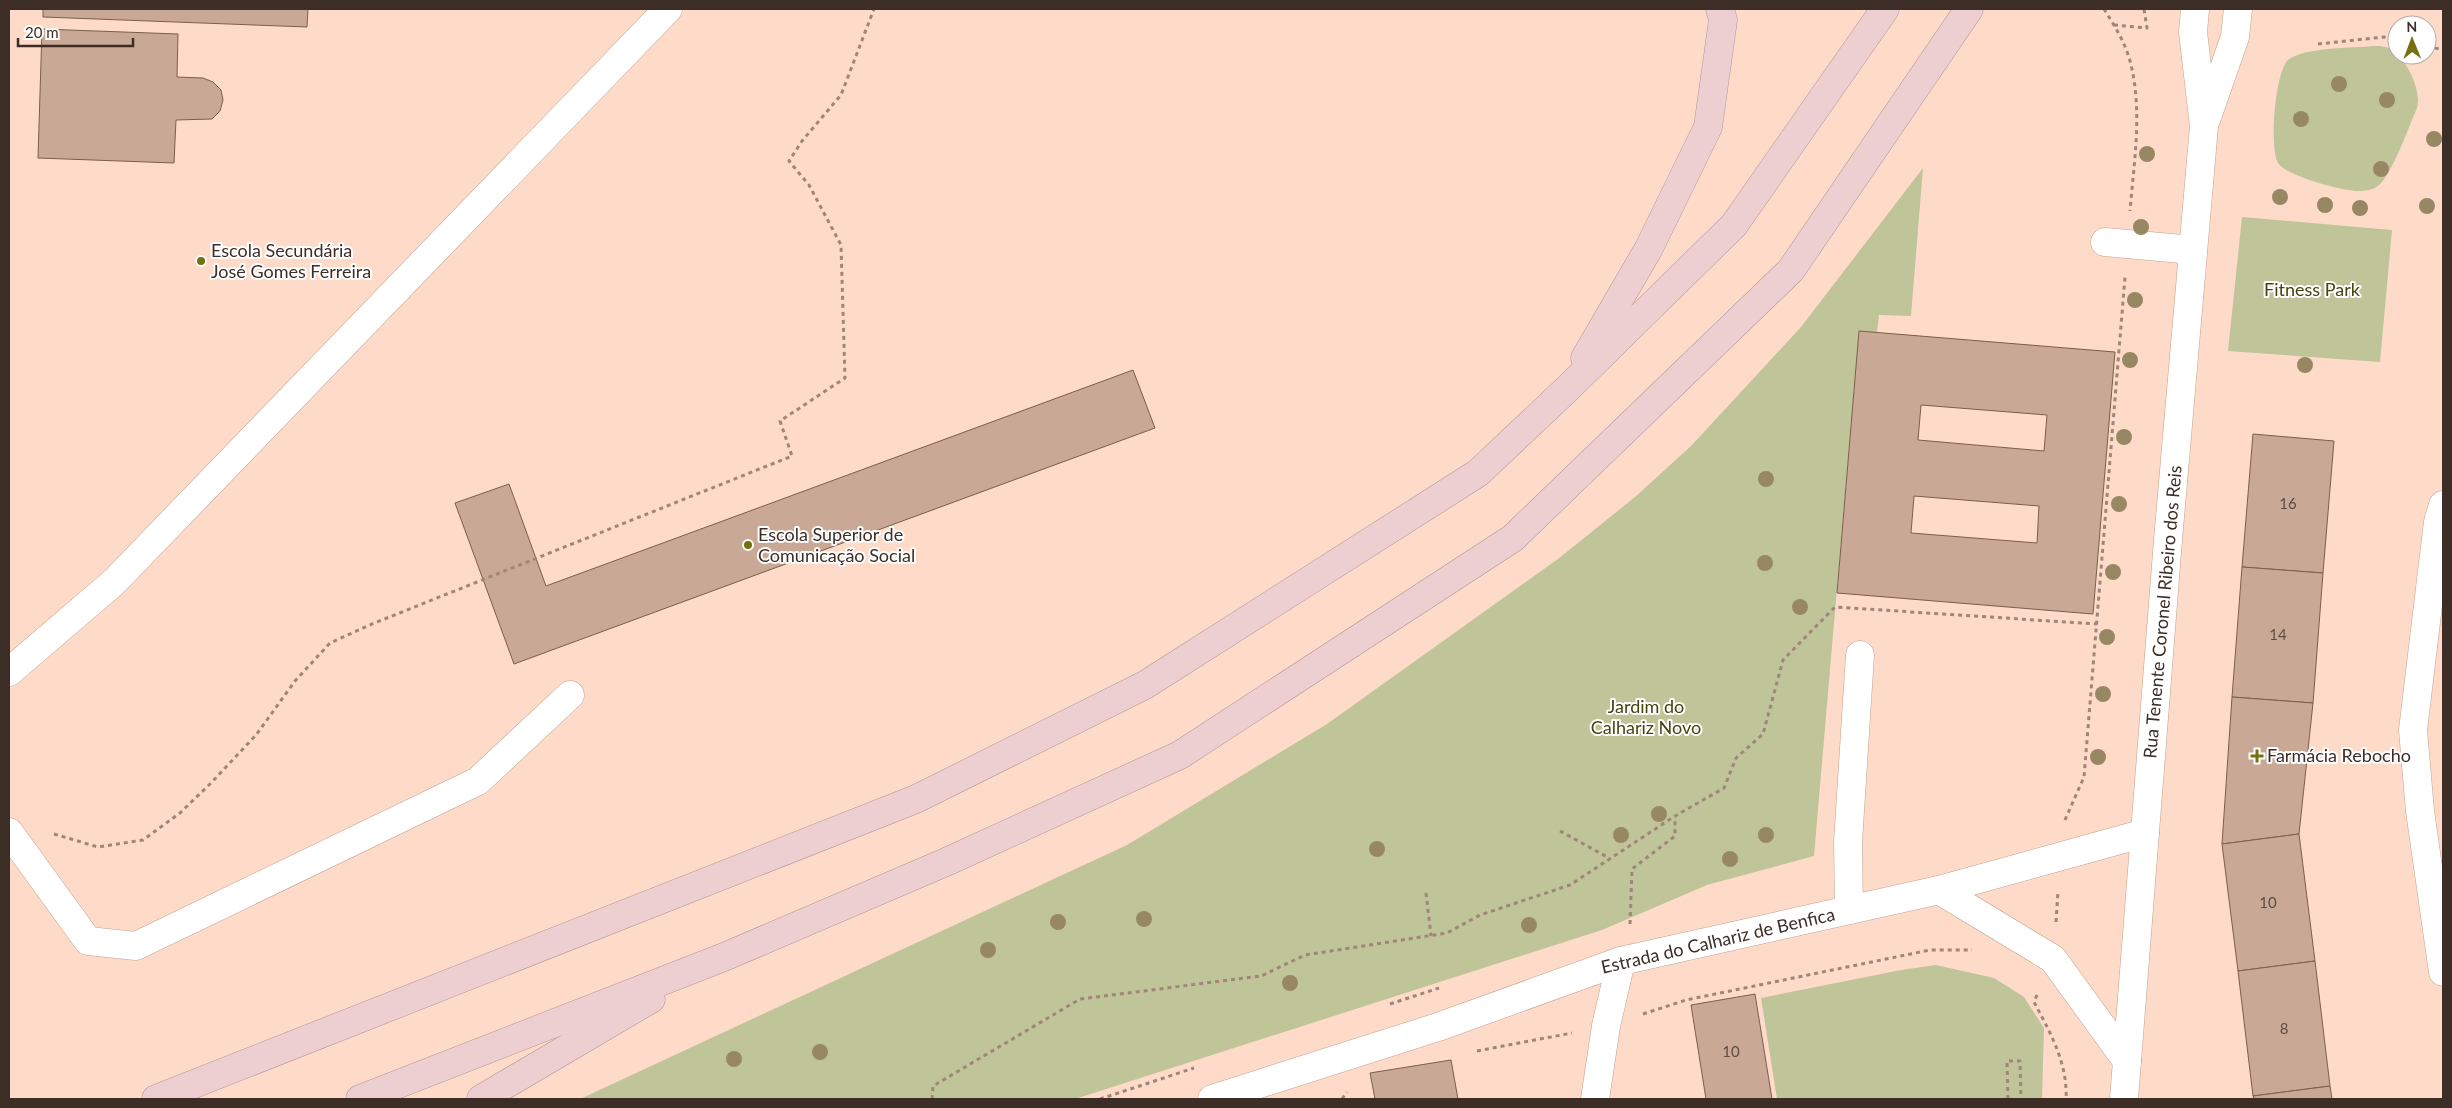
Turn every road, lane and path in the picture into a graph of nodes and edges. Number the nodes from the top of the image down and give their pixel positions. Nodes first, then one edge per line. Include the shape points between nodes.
1 (668, 9) edge
2 (874, 9) edge
3 (1720, 9) edge
4 (1886, 9) edge
5 (1969, 9) edge
6 (2104, 9) edge
7 (2144, 9) edge
8 (2195, 9) edge
9 (2238, 9) edge
10 (2114, 26) junction
11 (2387, 38) edge
12 (2318, 44) dead end
13 (2204, 126) junction
14 (2116, 244) junction
15 (2193, 250) junction
16 (1567, 389) junction
17 (2443, 505) edge
18 (2097, 624) junction
19 (1860, 655) dead end
20 (9, 672) edge
21 (570, 695) dead end
22 (1675, 816) junction
23 (1560, 831) dead end
24 (9, 832) edge
25 (2145, 833) junction
26 (52, 834) dead end
27 (2061, 856) junction
28 (1609, 858) junction
29 (1939, 890) junction
30 (1426, 894) dead end
31 (1849, 910) junction
32 (1630, 925) dead end
33 (1431, 936) junction
34 (1976, 950) dead end
35 (724, 957) junction
36 (2053, 959) junction
37 (1620, 961) junction
38 (2443, 972) edge
39 (1606, 1026) junction
40 (1468, 1053) dead end
41 (2127, 1061) junction
42 (1351, 1086) dead end
43 (156, 1099) edge
44 (360, 1099) edge
45 (482, 1099) edge
46 (932, 1099) edge
47 (1212, 1099) edge
48 (1342, 1099) edge
49 (1595, 1099) edge
50 (2008, 1099) edge
51 (2021, 1099) edge
52 (2066, 1099) edge
53 (2124, 1099) edge

1 - 20 street via 114,582
2 - 26 path via 842,95 789,161 809,185 841,245 845,378 780,421 792,456 330,643 212,783 180,814 143,840 98,847
3 - 16 highway via 1723,20 1708,127 1649,248
4 - 16 highway via 1734,225
5 - 35 highway via 1791,270 1513,538 1188,749 946,862
6 - 10 path
7 - 10 path via 2147,28
8 - 13 street, Rua Tenente Coronel Ribeiro dos Reis via 2194,32
9 - 13 street, Rua Tenente Coronel Ribeiro dos Reis via 2235,37
10 - 14 path via 2130,59 2137,93 2137,123
11 - 12 path
13 - 15 street, Rua Tenente Coronel Ribeiro dos Reis
14 - 15 street
14 - 18 path
15 - 25 street, Rua Tenente Coronel Ribeiro dos Reis
16 - 43 highway via 1478,473 1145,685 916,799
17 - 38 street via 2438,522 2413,730 2420,811
18 - 22 path via 1835,607 1783,660 1763,734 1736,758 1724,788
18 - 27 path via 2084,777 2065,816
19 - 31 street via 1848,842
21 - 24 street via 478,781 136,946 88,941
22 - 28 path
22 - 32 path via 1675,836 1632,869
23 - 28 path
25 - 27 street, Estrada do Calhariz de Benfica
25 - 41 street, Rua Tenente Coronel Ribeiro dos Reis
27 - 29 street, Estrada do Calhariz de Benfica
27 - 36 path
28 - 33 path via 1570,885 1480,915 1447,933
29 - 31 street, Estrada do Calhariz de Benfica
29 - 36 street
30 - 33 path
31 - 37 street, Estrada do Calhariz de Benfica
33 - 46 path via 1305,955 1261,976 1080,999 934,1086
34 - 39 path via 1930,950 1686,1000
35 - 44 highway
35 - 45 highway
36 - 41 street
36 - 52 path via 2034,1002 2059,1054
37 - 39 street
37 - 47 street, Estrada do Calhariz de Benfica via 1438,1027
39 - 40 path
39 - 49 street
41 - 53 street, Rua Tenente Coronel Ribeiro dos Reis
42 - 48 path
50 - 51 path via 2007,1061 2020,1061

